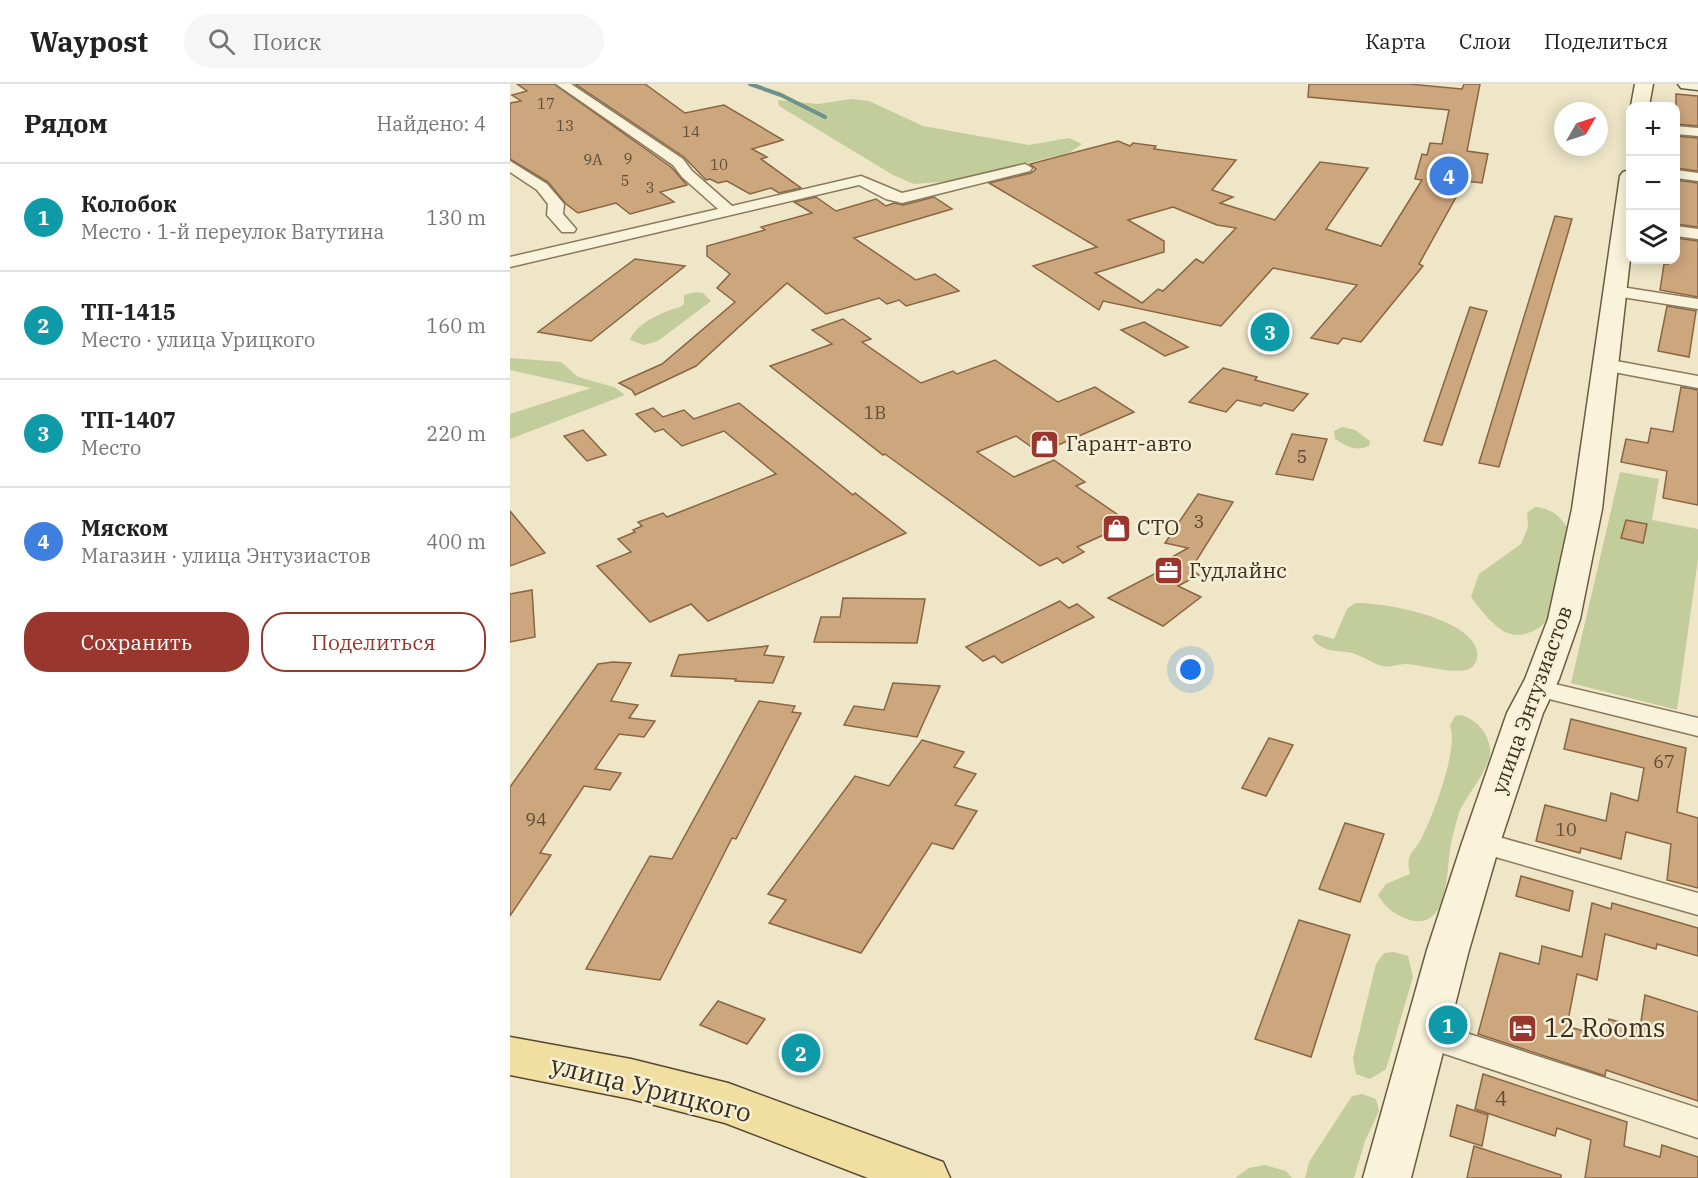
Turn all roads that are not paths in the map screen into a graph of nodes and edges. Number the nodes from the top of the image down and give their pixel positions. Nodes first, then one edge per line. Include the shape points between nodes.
1 (562, 84) edge
2 (1644, 84) edge
3 (1687, 84) edge
4 (1698, 85) edge
5 (1641, 102) edge
6 (1680, 130) edge
7 (1698, 132) edge
8 (510, 165) edge
9 (1025, 168) dead end
10 (1680, 175) edge
11 (1698, 177) edge
12 (729, 211) junction
13 (568, 229) dead end
14 (1626, 229) edge
15 (1680, 232) edge
16 (1698, 234) edge
17 (510, 262) edge
18 (1614, 291) junction
19 (1698, 304) edge
20 (1605, 365) junction
21 (1698, 382) edge
22 (1538, 688) junction
23 (1698, 727) edge
24 (1482, 843) junction
25 (1698, 904) edge
26 (1426, 1035) junction
27 (510, 1056) edge
28 (1698, 1123) edge
29 (926, 1178) edge
30 (1387, 1178) edge

1 - 12 street via 678,162
2 - 5 street
3 - 4 street
6 - 7 street
8 - 13 street via 542,187 556,204 555,215
9 - 12 street via 902,198 861,180
10 - 11 street
12 - 17 street
14 - 18 street, улица Энтузиастов
15 - 16 street
18 - 19 street
18 - 20 street, улица Энтузиастов
20 - 21 street
20 - 22 street, улица Энтузиастов via 1585,520 1564,619
22 - 23 street
22 - 24 street, улица Энтузиастов via 1525,713
24 - 25 street
24 - 26 street, улица Энтузиастов
26 - 28 street
26 - 30 street, улица Энтузиастов
27 - 29 main road, улица Урицкого via 631,1079 728,1103

